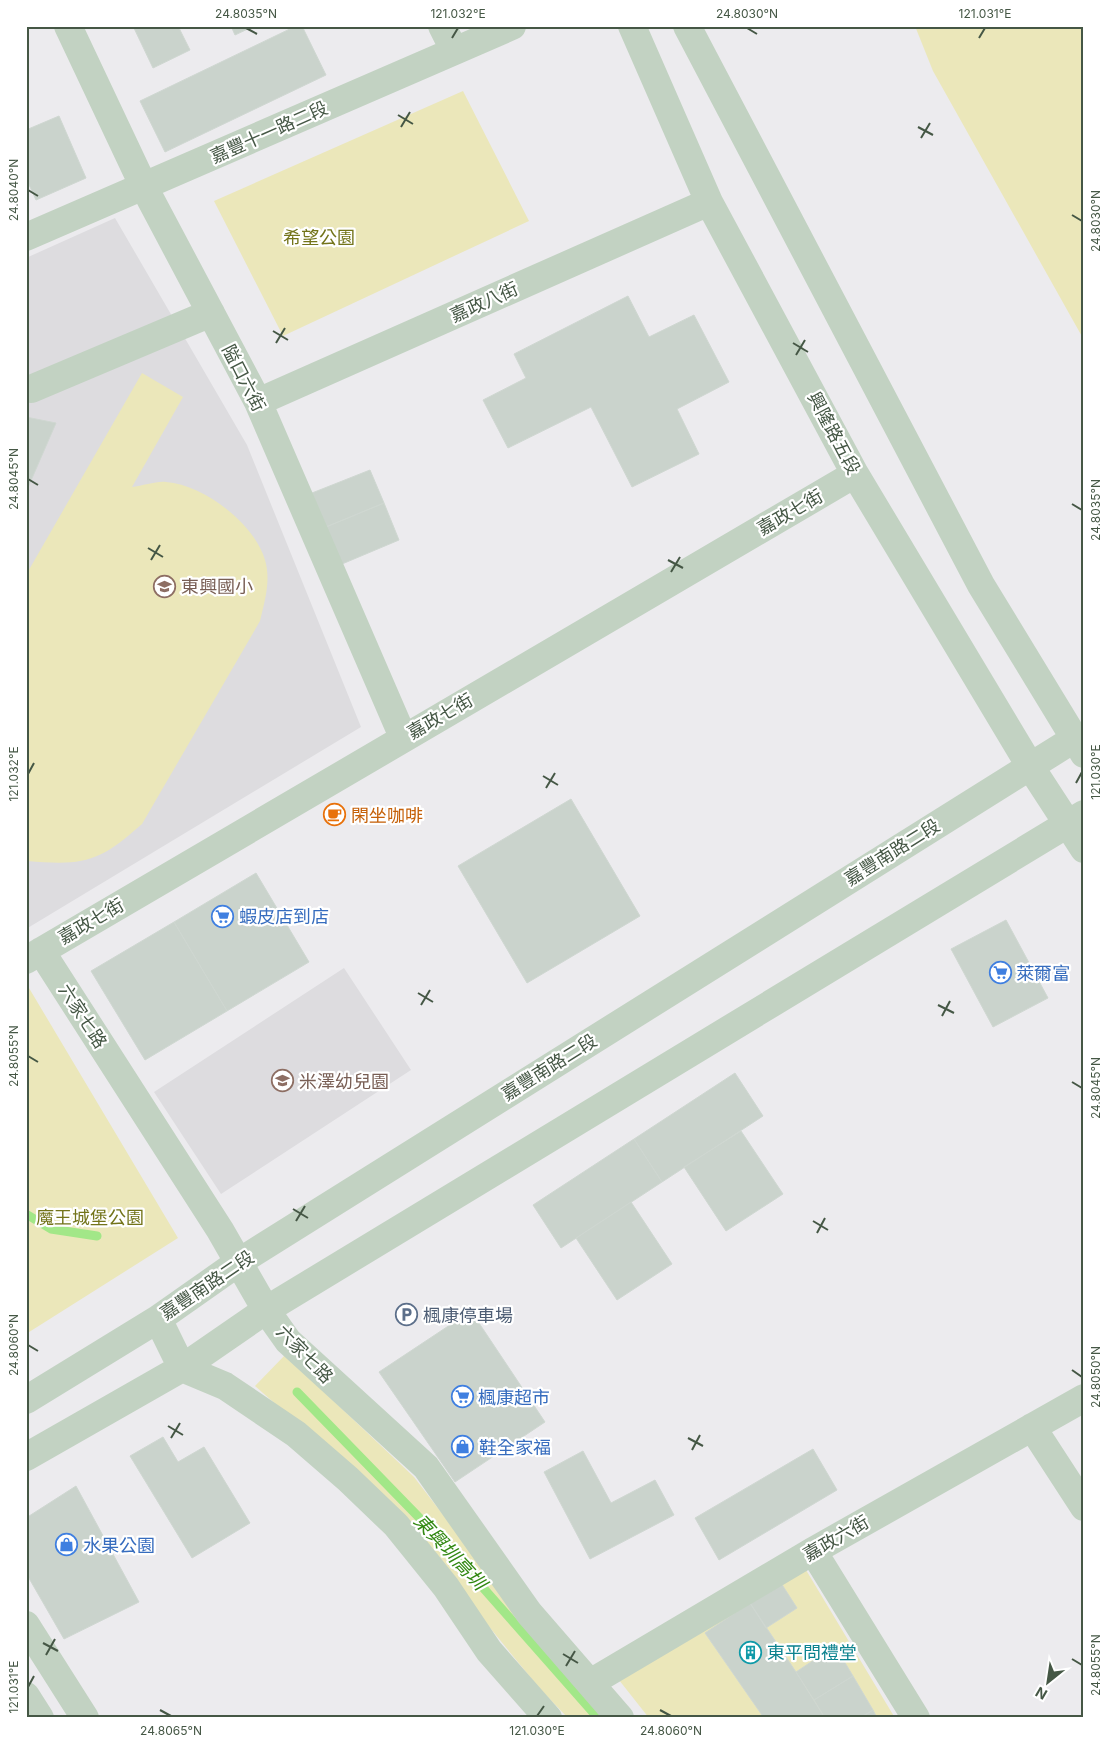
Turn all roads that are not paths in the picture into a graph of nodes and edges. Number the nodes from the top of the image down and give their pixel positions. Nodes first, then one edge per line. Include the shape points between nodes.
1 (68, 26) edge
2 (512, 26) edge
3 (632, 26) edge
4 (687, 26) edge
5 (448, 38) edge
6 (144, 187) junction
7 (709, 202) junction
8 (26, 237) edge
9 (211, 313) junction
10 (31, 389) dead end
11 (258, 402) junction
12 (855, 474) junction
13 (403, 737) junction
14 (1079, 747) edge
15 (1030, 766) junction
16 (1076, 818) edge
17 (1084, 849) edge
18 (34, 955) edge
19 (238, 1262) junction
20 (266, 1310) junction
21 (158, 1318) junction
22 (182, 1368) junction
23 (1084, 1398) edge
24 (26, 1400) edge
25 (1032, 1427) junction
26 (26, 1456) edge
27 (1084, 1507) edge
28 (813, 1551) junction
29 (26, 1625) edge
30 (590, 1683) junction
31 (26, 1696) edge
32 (40, 1718) edge
33 (85, 1718) edge
34 (548, 1718) edge
35 (620, 1718) edge
36 (916, 1718) edge

1 - 6 street, 隘口六街
2 - 5 street, 嘉豐十一路二段
3 - 7 street, 興隆路五段
4 - 14 street via 981,585
5 - 6 street, 嘉豐十一路二段
6 - 8 street, 嘉豐十一路二段
6 - 9 street, 隘口六街
7 - 11 street, 嘉政八街
7 - 12 street, 興隆路五段
9 - 10 street
9 - 11 street, 隘口六街
11 - 13 street, 隘口六街
12 - 13 street, 嘉政七街
12 - 15 street, 興隆路五段
13 - 18 street, 嘉政七街
14 - 15 street, 嘉豐南路二段
15 - 16 street, 興隆路五段
15 - 19 street, 嘉豐南路二段
16 - 17 street, 興隆路五段
16 - 20 street
18 - 19 street, 六家七路
19 - 20 street, 六家七路
19 - 21 street, 嘉豐南路二段
20 - 22 street
20 - 30 street, 六家七路 via 288,1341 426,1467 529,1613
21 - 22 street
21 - 24 street, 嘉豐南路二段
22 - 26 street
22 - 34 street via 225,1386 296,1434 348,1479 396,1525 446,1587 489,1651
23 - 25 street, 嘉政六街
25 - 27 street
25 - 28 street, 嘉政六街
28 - 30 street, 嘉政六街
28 - 36 street
29 - 33 street
30 - 35 street, 六家七路
31 - 32 street

